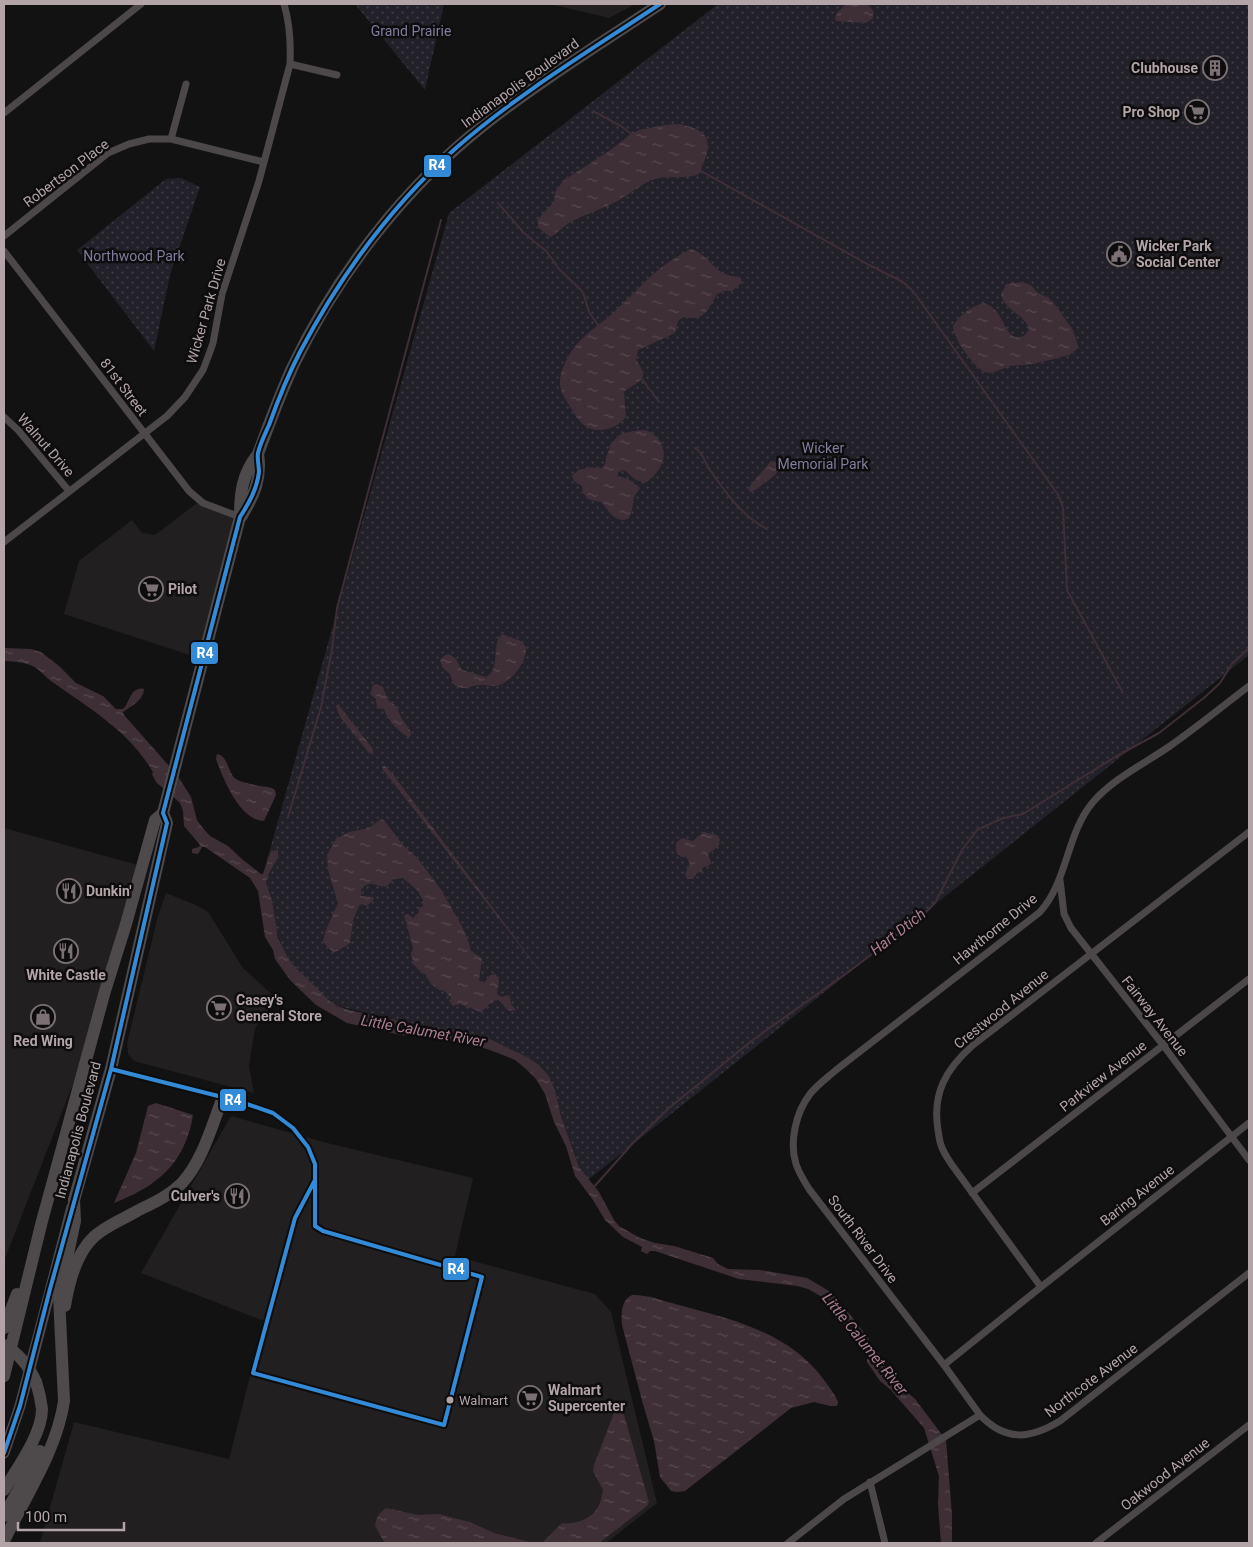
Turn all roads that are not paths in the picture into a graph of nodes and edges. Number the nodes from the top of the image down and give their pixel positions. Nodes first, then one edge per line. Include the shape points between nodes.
1 (141, 4) edge
2 (284, 4) edge
3 (660, 4) edge
4 (290, 64) junction
5 (337, 75) dead end
6 (186, 84) dead end
7 (4, 113) edge
8 (171, 139) junction
9 (264, 162) junction
10 (4, 236) edge
11 (4, 251) edge
12 (4, 417) edge
13 (144, 434) junction
14 (69, 491) junction
15 (240, 517) junction
16 (4, 542) edge
17 (1249, 686) edge
18 (163, 813) junction
19 (1249, 832) edge
20 (1060, 880) junction
21 (1091, 954) junction
22 (1249, 979) edge
23 (1163, 1045) junction
24 (836, 1070) joint
25 (223, 1097) dead end
26 (1249, 1123) edge
27 (1232, 1136) junction
28 (1249, 1160) edge
29 (972, 1193) junction
30 (74, 1200) junction
31 (42, 1221) junction
32 (1249, 1273) edge
33 (1041, 1288) junction
34 (4, 1328) edge
35 (60, 1343) junction
36 (4, 1345) edge
37 (944, 1365) junction
38 (62, 1375) junction
39 (4, 1376) edge
40 (980, 1415) junction
41 (1249, 1425) edge
42 (4, 1453) edge
43 (870, 1482) junction
44 (4, 1490) edge
45 (4, 1516) edge
46 (4, 1541) edge
47 (788, 1543) edge
48 (885, 1543) edge
49 (1096, 1543) edge

1 - 7 street
2 - 4 street, Wicker Park Drive via 291,37
3 - 15 highway, Indianapolis Boulevard via 516,100 416,187 373,237 316,322 286,382 258,454 260,468 252,498
4 - 5 street
4 - 9 street, Wicker Park Drive
6 - 8 street
8 - 9 street, Robertson Place
8 - 10 street, Robertson Place via 149,139 108,153
9 - 13 street, Wicker Park Drive via 222,294 213,343 202,370 177,406
11 - 13 street, 81st Street
12 - 14 street, Walnut Drive
13 - 14 street, Wicker Park Drive
13 - 15 street, 81st Street via 195,498
14 - 16 street, Wicker Park Drive
15 - 18 highway, Indianapolis Boulevard
17 - 20 street, Hawthorne Drive via 1189,733 1102,793 1084,815
18 - 30 highway, Indianapolis Boulevard via 167,823 111,1069
18 - 31 highway, Indianapolis Boulevard via 155,820
19 - 21 street, Crestwood Avenue
20 - 21 street, Fairway Avenue via 1064,914
20 - 24 street, Hawthorne Drive via 1040,912
21 - 23 street, Fairway Avenue
21 - 29 street, Crestwood Avenue via 973,1045 943,1080 936,1119 941,1145
22 - 23 street, Parkview Avenue
23 - 27 street, Fairway Avenue
23 - 29 street, Parkview Avenue
24 - 37 street, South River Drive via 803,1104 793,1142 796,1164 809,1188
25 - 35 highway via 202,1151 182,1182 166,1196 98,1233 83,1251 72,1271
26 - 27 street, Baring Avenue
27 - 28 street, Fairway Avenue
27 - 33 street, Baring Avenue
29 - 33 street, Crestwood Avenue
30 - 35 highway via 75,1220 59,1296
30 - 42 main road, Indianapolis Boulevard via 20,1406
31 - 34 highway
31 - 39 highway, Indianapolis Boulevard
32 - 40 street, Northcote Avenue via 1045,1430 1033,1434 1012,1434 1000,1431
33 - 37 street
35 - 38 highway
36 - 44 highway, bridge via 26,1364 36,1382 42,1409 31,1443
37 - 40 street, South River Drive
38 - 45 highway via 50,1430
38 - 46 highway via 64,1400 53,1441
40 - 43 street
41 - 49 street, Oakwood Avenue
43 - 47 street
43 - 48 street

